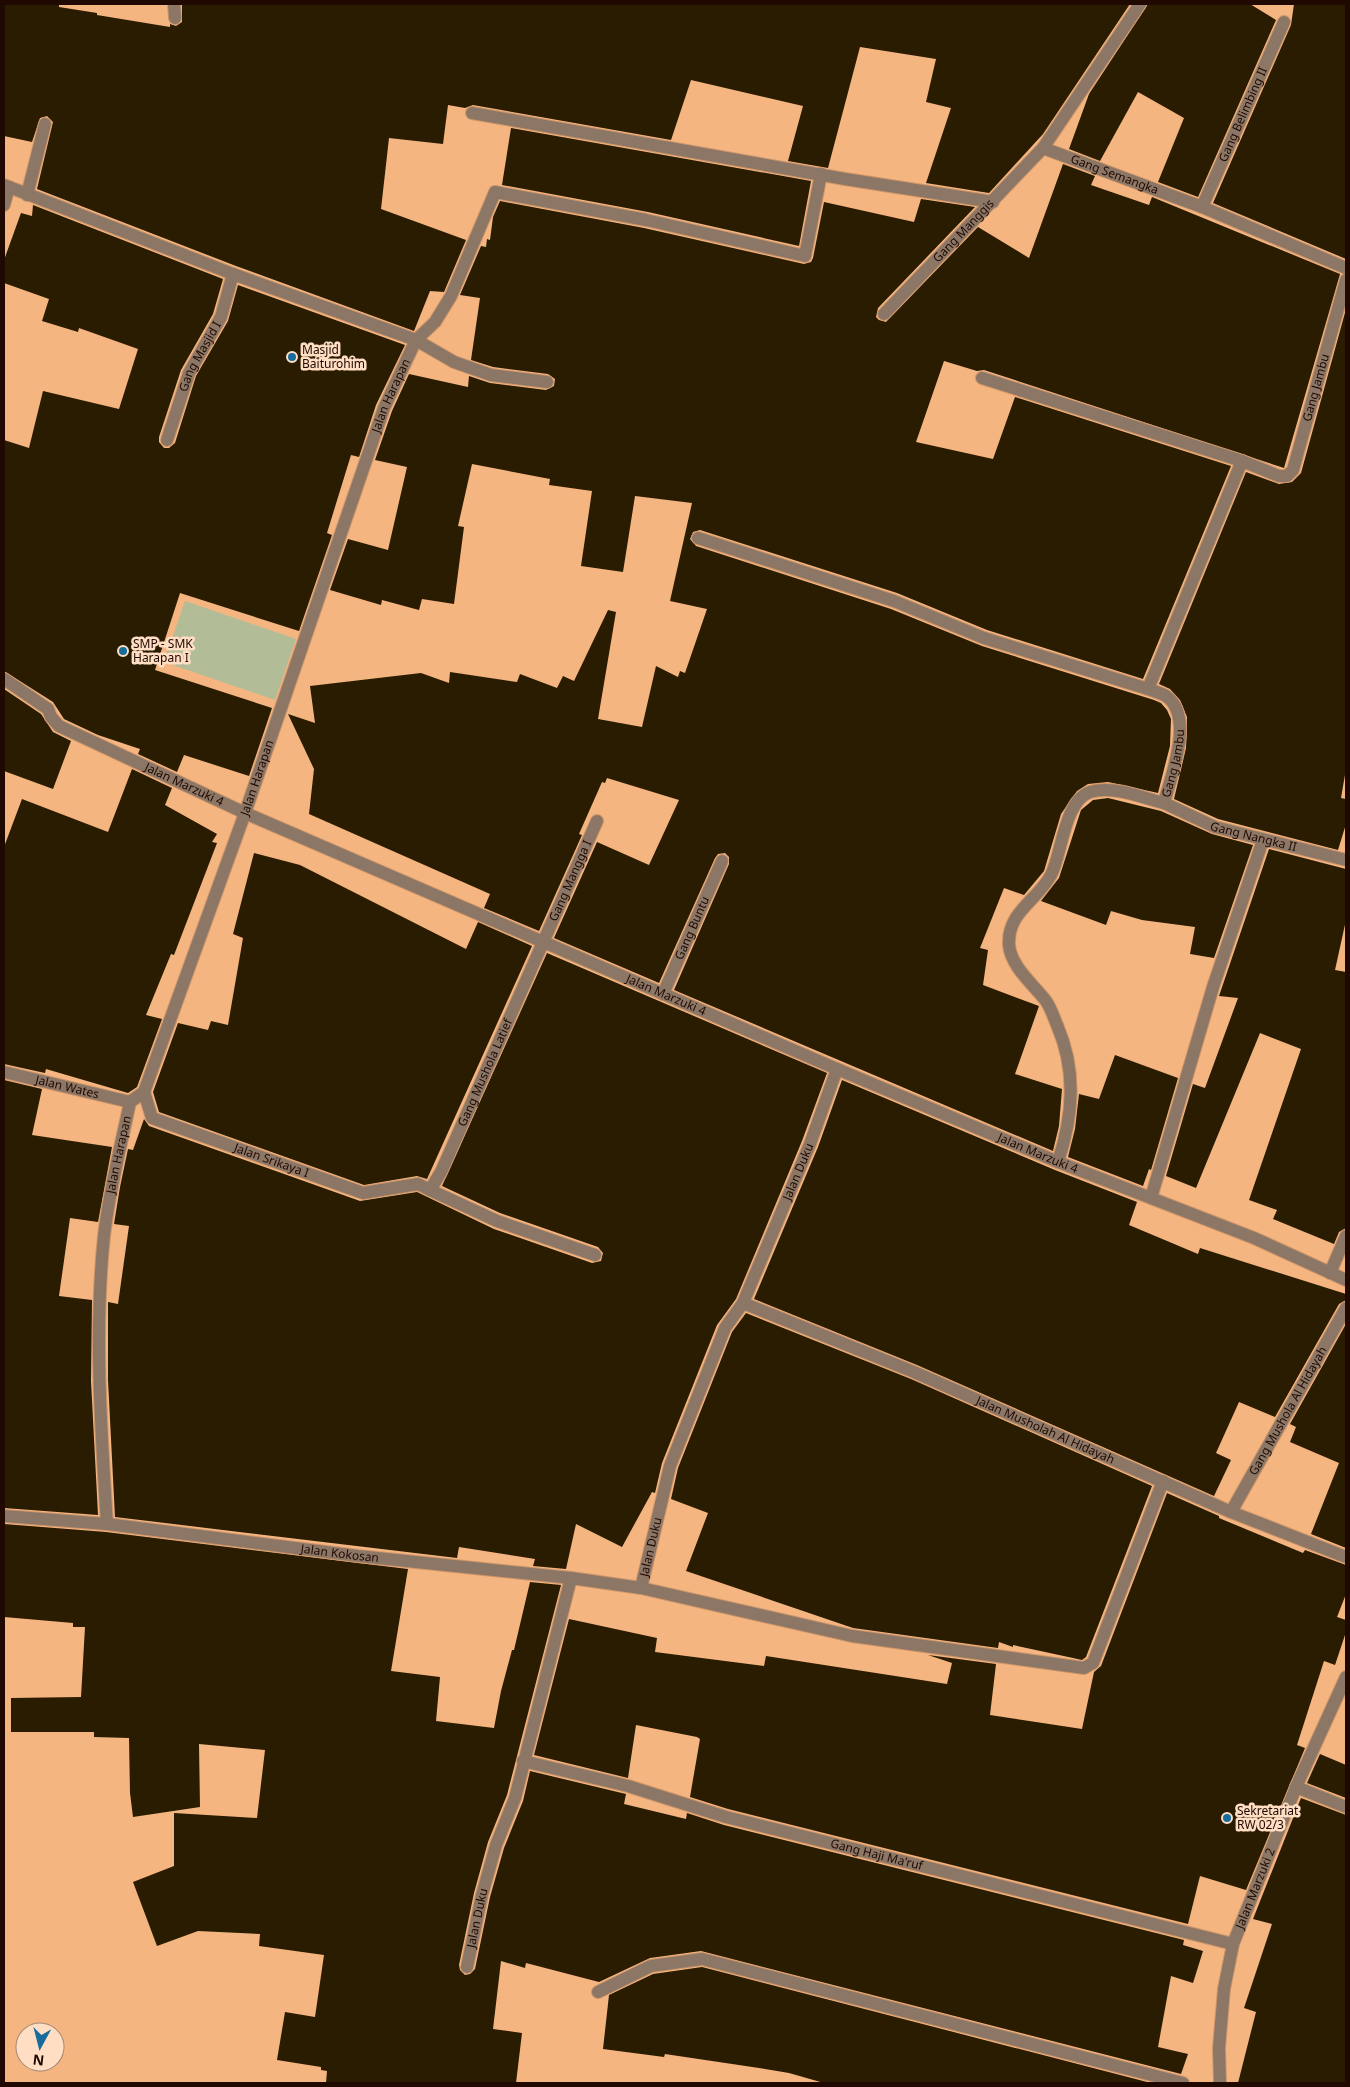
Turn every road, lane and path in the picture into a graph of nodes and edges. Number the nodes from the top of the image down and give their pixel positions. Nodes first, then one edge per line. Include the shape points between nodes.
1 (174, 4) edge
2 (1140, 4) edge
3 (175, 18) dead end
4 (1284, 22) dead end
5 (472, 113) dead end
6 (45, 124) dead end
7 (1043, 148) junction
8 (821, 174) junction
9 (6, 186) edge
10 (27, 195) junction
11 (993, 202) junction
12 (4, 205) edge
13 (1202, 207) junction
14 (1346, 268) edge
15 (233, 274) junction
16 (1346, 280) edge
17 (884, 314) dead end
18 (416, 340) junction
19 (982, 378) dead end
20 (547, 382) dead end
21 (167, 440) dead end
22 (1242, 461) junction
23 (698, 538) dead end
24 (5, 683) edge
25 (1148, 689) junction
26 (1164, 804) junction
27 (245, 813) junction
28 (598, 821) dead end
29 (1263, 840) junction
30 (1346, 860) edge
31 (722, 861) dead end
32 (542, 941) junction
33 (663, 994) junction
34 (837, 1069) junction
35 (4, 1072) edge
36 (144, 1092) junction
37 (130, 1102) junction
38 (1058, 1162) junction
39 (430, 1190) junction
40 (1151, 1198) junction
41 (1346, 1236) edge
42 (595, 1255) dead end
43 (1330, 1273) junction
44 (1346, 1280) edge
45 (743, 1303) junction
46 (1346, 1308) edge
47 (1163, 1481) junction
48 (1230, 1512) junction
49 (4, 1516) edge
50 (107, 1524) junction
51 (1346, 1557) edge
52 (571, 1578) junction
53 (641, 1588) junction
54 (1346, 1677) edge
55 (523, 1760) junction
56 (1296, 1787) junction
57 (1346, 1807) edge
58 (1232, 1944) junction
59 (467, 1967) dead end
60 (598, 1992) dead end
61 (1183, 2083) edge
62 (1220, 2083) edge

1 - 3 street
2 - 7 street
4 - 13 street, Gang Belimbing II
5 - 8 street
6 - 10 street
7 - 11 street, Gang Manggis
7 - 13 street, Gang Semangka
8 - 11 street
8 - 18 street via 804,256 646,220 495,192 451,296 435,322
9 - 10 street
9 - 12 street
10 - 15 street
11 - 17 street, Gang Manggis
13 - 14 street, Gang Semangka
15 - 18 street
15 - 21 street, Gang Masjid I via 221,317 189,373
16 - 22 street, Gang Jambu via 1293,470 1288,476 1279,476
18 - 20 street via 454,362 491,375
18 - 27 street, Jalan Harapan via 384,408
19 - 22 street
22 - 25 street
23 - 25 street, Gang Jambu via 894,601 984,638
24 - 27 street, Jalan Marzuki 4 via 48,709 59,726
25 - 26 street, Gang Jambu via 1166,696 1180,714 1180,736
26 - 29 street, Gang Nangka II via 1215,827
26 - 38 street, Gang Jambu via 1112,790 1089,792 1072,808 1051,875 1014,918 1009,946 1018,968 1048,1003 1066,1046 1072,1089 1067,1133
27 - 32 street, Jalan Marzuki 4
27 - 36 street, Jalan Harapan
28 - 32 street, Gang Mangga I
29 - 30 street, Gang Nangka II
29 - 40 street via 1213,987
31 - 33 street, Gang Buntu
32 - 33 street, Jalan Marzuki 4
32 - 39 street, Gang Mushola Latief via 441,1172
33 - 34 street, Jalan Marzuki 4
34 - 38 street, Jalan Marzuki 4
34 - 45 street, Jalan Duku via 810,1144
35 - 37 street, Jalan Wates
36 - 37 street, Jalan Harapan
36 - 39 street, Jalan Srikaya I via 152,1118 364,1193 418,1184
37 - 50 street, Jalan Harapan via 104,1235 101,1279 101,1437
38 - 40 street, Jalan Marzuki 4
39 - 42 street via 497,1221
40 - 43 street, Jalan Marzuki 4 via 1254,1238
41 - 43 street
43 - 44 street, Jalan Marzuki 4
45 - 47 street, Jalan Musholah Al Hidayah via 914,1372
45 - 53 street, Jalan Duku via 725,1328 670,1466
46 - 48 street, Gang Mushola Al Hidayah
47 - 48 street, Jalan Musholah Al Hidayah
47 - 53 street via 1094,1663 1084,1668 852,1636
48 - 51 street, Jalan Musholah Al Hidayah
49 - 50 street
50 - 52 street, Jalan Kokosan via 358,1556
52 - 53 street, Jalan Duku
52 - 55 street, Jalan Duku
54 - 56 street, Jalan Marzuki 2
55 - 58 street, Gang Haji Ma'ruf via 628,1786 726,1817
55 - 59 street, Jalan Duku via 515,1798 496,1846 482,1896
56 - 57 street
56 - 58 street, Jalan Marzuki 2
58 - 62 street, Jalan Marzuki 2 via 1219,2048
60 - 61 street via 651,1966 702,1959

